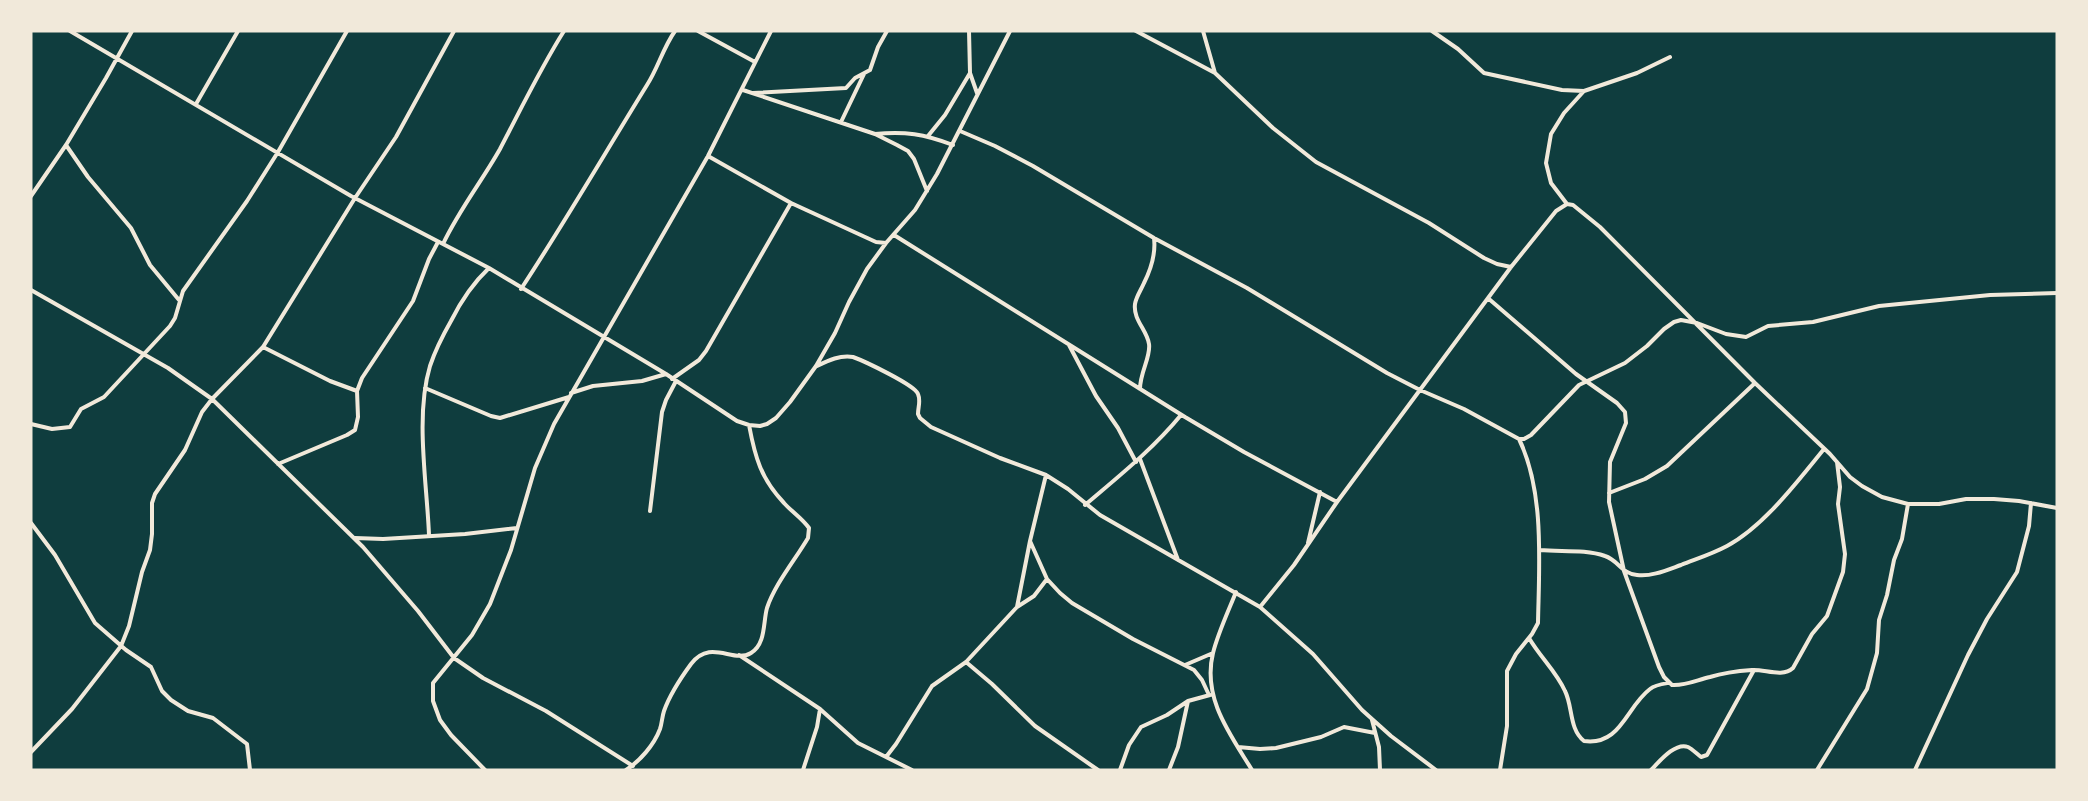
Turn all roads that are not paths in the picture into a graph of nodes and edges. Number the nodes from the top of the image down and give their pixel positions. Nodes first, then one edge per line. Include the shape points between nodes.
1 (70, 31) edge
2 (132, 31) edge
3 (238, 31) edge
4 (347, 31) edge
5 (454, 31) edge
6 (564, 31) edge
7 (676, 31) edge
8 (698, 31) edge
9 (771, 31) edge
10 (887, 31) edge
11 (968, 31) edge
12 (1010, 31) edge
13 (1136, 31) edge
14 (1203, 31) edge
15 (1432, 31) edge
16 (1670, 57) dead end
17 (117, 58) junction
18 (755, 62) junction
19 (970, 73) junction
20 (1214, 73) junction
21 (864, 74) junction
22 (742, 90) junction
23 (1584, 91) junction
24 (750, 93) junction
25 (977, 93) junction
26 (196, 104) junction
27 (841, 122) junction
28 (960, 132) junction
29 (875, 134) junction
30 (928, 136) junction
31 (953, 144) junction
32 (66, 145) junction
33 (278, 152) junction
34 (708, 156) junction
35 (927, 191) junction
36 (31, 196) edge
37 (355, 198) junction
38 (791, 203) junction
39 (1567, 204) junction
40 (894, 235) junction
41 (1154, 238) junction
42 (438, 242) junction
43 (886, 243) junction
44 (443, 244) junction
45 (1511, 267) junction
46 (489, 268) junction
47 (521, 289) junction
48 (31, 290) edge
49 (2057, 293) edge
50 (1489, 298) junction
51 (179, 300) junction
52 (1697, 323) junction
53 (603, 337) junction
54 (1068, 345) junction
55 (264, 347) junction
56 (144, 354) junction
57 (816, 366) junction
58 (666, 374) junction
59 (674, 380) junction
60 (1586, 381) junction
61 (1755, 383) junction
62 (425, 388) junction
63 (1140, 389) junction
64 (357, 390) junction
65 (1420, 390) junction
66 (570, 395) junction
67 (212, 399) junction
68 (1182, 415) junction
69 (31, 424) edge
70 (749, 425) junction
71 (1519, 439) junction
72 (1824, 449) junction
73 (1138, 461) junction
74 (1837, 462) junction
75 (278, 464) junction
76 (1046, 475) junction
77 (1320, 492) junction
78 (1608, 493) junction
79 (1337, 502) junction
80 (2031, 503) junction
81 (1908, 504) junction
82 (1085, 505) junction
83 (2057, 508) edge
84 (650, 511) dead end
85 (31, 523) edge
86 (517, 528) junction
87 (429, 535) junction
88 (355, 538) junction
89 (1030, 542) junction
90 (1308, 545) junction
91 (1540, 550) junction
92 (1178, 560) junction
93 (1624, 571) junction
94 (1047, 579) junction
95 (1236, 592) junction
96 (1017, 607) junction
97 (1260, 607) junction
98 (1529, 638) junction
99 (121, 646) junction
100 (1213, 653) junction
101 (739, 656) junction
102 (454, 658) junction
103 (966, 662) junction
104 (1185, 665) junction
105 (1754, 670) junction
106 (1668, 683) junction
107 (1210, 695) junction
108 (1188, 702) junction
109 (820, 709) junction
110 (1372, 719) junction
111 (1375, 733) junction
112 (1238, 747) junction
113 (31, 752) edge
114 (886, 757) junction
115 (633, 766) junction
116 (250, 770) edge
117 (485, 770) edge
118 (626, 770) edge
119 (804, 770) edge
120 (912, 770) edge
121 (1098, 770) edge
122 (1120, 770) edge
123 (1169, 770) edge
124 (1252, 770) edge
125 (1380, 770) edge
126 (1436, 770) edge
127 (1500, 770) edge
128 (1651, 770) edge
129 (1817, 770) edge
130 (1915, 770) edge

1 - 17 street
2 - 17 street
3 - 26 street
4 - 33 street
5 - 37 street via 396,137
6 - 44 street
7 - 47 street via 653,75
8 - 18 street
9 - 18 street
10 - 21 street via 872,66
11 - 19 street
12 - 25 street
13 - 20 street
14 - 20 street
15 - 23 street via 1484,73 1562,90
16 - 23 street via 1637,73
17 - 26 street
17 - 32 street
18 - 22 street
19 - 25 street
19 - 30 street
20 - 45 street via 1316,162 1429,223 1484,258
21 - 24 street via 842,89
21 - 27 street
22 - 24 street
22 - 34 street
23 - 39 street via 1551,134 1546,163 1551,183
24 - 27 street
25 - 28 street
26 - 33 street
27 - 29 street
28 - 31 street
28 - 41 street via 1033,166
29 - 30 street via 905,132
29 - 35 street via 908,151
30 - 31 street
31 - 35 street
32 - 36 street
32 - 51 street via 131,228 150,265
33 - 37 street
33 - 51 street
34 - 38 street
34 - 53 street
35 - 40 street
37 - 42 street
37 - 55 street
38 - 43 street via 876,242
38 - 59 street via 706,351
39 - 45 street via 1556,211
39 - 52 street via 1600,227
40 - 43 street
40 - 54 street
41 - 63 street via 1152,266 1135,303 1136,317 1149,344
41 - 65 street via 1239,283 1343,348
42 - 44 street
42 - 64 street via 412,302
43 - 57 street via 859,282
44 - 46 street
45 - 50 street
46 - 47 street
46 - 62 street via 469,289 444,334 430,365
47 - 53 street
48 - 56 street
49 - 52 street via 1990,295 1879,306 1812,322 1768,326 1746,336 1726,334
50 - 60 street
50 - 65 street
51 - 56 street via 172,324
52 - 60 street via 1674,322 1624,363
52 - 61 street
53 - 58 street
53 - 66 street
54 - 63 street
54 - 73 street
55 - 64 street via 330,381
55 - 67 street
56 - 67 street
56 - 69 street via 104,397 81,408 70,427 52,429
57 - 70 street via 776,418 760,426
57 - 76 street via 845,356 861,360 917,392 918,414 925,423
58 - 59 street
58 - 66 street via 642,382 593,386
59 - 70 street
59 - 84 street via 662,412
60 - 71 street via 1568,395 1531,435
60 - 78 street via 1617,402 1626,417 1610,462
61 - 72 street
61 - 78 street via 1667,466 1645,479
62 - 66 street via 500,418
62 - 87 street
63 - 68 street
64 - 75 street via 355,430
65 - 71 street
65 - 79 street
66 - 86 street via 534,468
67 - 75 street
67 - 99 street via 202,412 183,455 155,494 150,550
68 - 73 street
68 - 77 street
70 - 101 street via 756,460 771,489 809,528 808,538 771,598 759,644 750,654
71 - 91 street via 1532,478
72 - 74 street
72 - 93 street via 1762,519 1728,546 1652,574 1634,575
73 - 82 street
73 - 92 street
74 - 81 street via 1862,486 1882,497
74 - 105 street via 1838,504 1845,554 1840,583 1830,609 1790,671
75 - 88 street
76 - 82 street
76 - 89 street
77 - 79 street
77 - 90 street
78 - 93 street
79 - 90 street
80 - 81 street via 1966,499 1939,504
80 - 83 street
80 - 130 street via 2029,526 2017,572 1968,654
81 - 129 street via 1902,539 1879,620 1877,653 1869,685
82 - 92 street
85 - 99 street via 55,555 90,618
86 - 87 street
86 - 102 street via 490,604
87 - 88 street
88 - 102 street via 392,578
89 - 94 street
89 - 96 street
90 - 97 street
91 - 93 street via 1606,556
91 - 98 street via 1538,623
92 - 95 street
93 - 106 street via 1659,667
94 - 96 street via 1034,596
94 - 104 street via 1084,611
95 - 97 street
95 - 100 street
96 - 103 street
97 - 110 street via 1313,654
98 - 106 street via 1565,690 1575,732 1584,741 1594,742 1609,737 1649,690
98 - 127 street via 1507,671 1507,726
99 - 113 street via 72,709
99 - 116 street via 151,668 162,691 171,700 188,711 213,718 247,744
100 - 104 street
100 - 107 street
101 - 109 street
101 - 115 street via 711,652 697,657 671,694 653,743
102 - 115 street
102 - 117 street via 433,684 433,701 450,735
103 - 114 street via 932,686
103 - 121 street via 1035,726
104 - 107 street via 1199,674
105 - 106 street via 1678,685
105 - 128 street via 1707,755 1701,757 1681,746
107 - 108 street
107 - 112 street
108 - 122 street via 1141,727 1128,745
108 - 123 street
109 - 114 street via 850,737
109 - 119 street
110 - 111 street
110 - 126 street
111 - 112 street via 1344,727 1276,748
111 - 125 street
112 - 124 street
114 - 120 street
115 - 118 street

